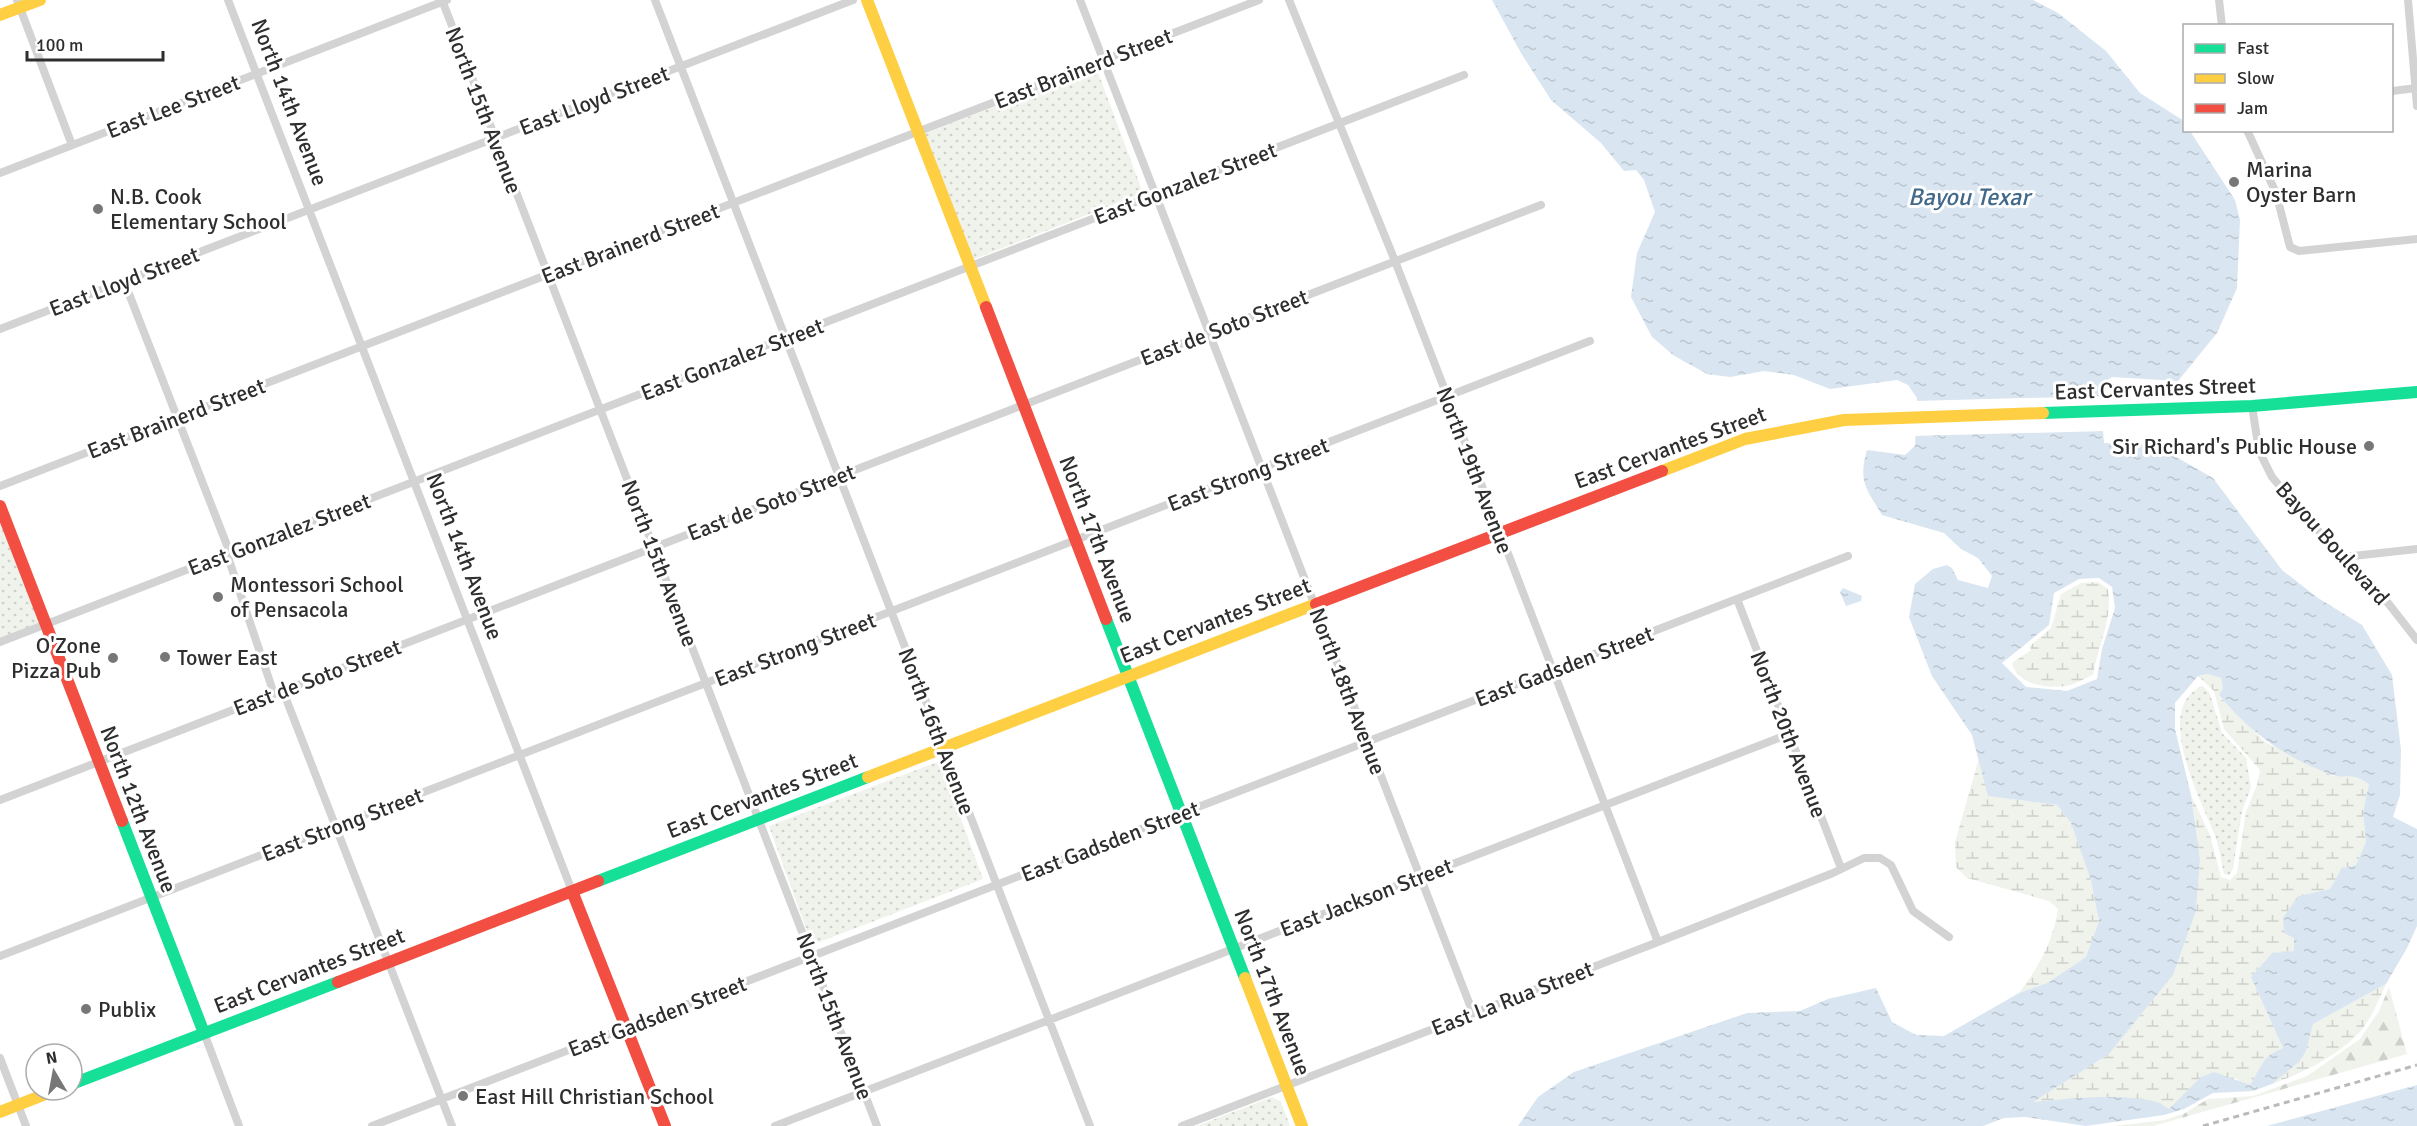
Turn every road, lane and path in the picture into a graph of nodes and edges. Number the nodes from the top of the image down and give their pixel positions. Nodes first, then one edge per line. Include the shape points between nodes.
1 (40, 0) edge
2 (228, 0) edge
3 (655, 0) edge
4 (853, 0) edge
5 (867, 0) edge
6 (1080, 0) edge
7 (1259, 0) edge
8 (1289, 0) edge
9 (2219, 0) edge
10 (2408, 0) edge
11 (444, 1) edge
12 (19, 4) edge
13 (0, 15) edge
14 (2222, 24) edge
15 (1103, 60) junction
16 (680, 67) junction
17 (256, 74) junction
18 (1464, 75) dead end
19 (2416, 88) edge
20 (2393, 91) edge
21 (2417, 106) edge
22 (1340, 123) junction
23 (918, 132) junction
24 (2248, 132) edge
25 (495, 138) junction
26 (72, 145) junction
27 (0, 173) edge
28 (1155, 195) junction
29 (733, 203) junction
30 (1541, 205) dead end
31 (309, 210) junction
32 (2417, 239) edge
33 (1395, 261) junction
34 (970, 266) junction
35 (548, 274) junction
36 (124, 281) junction
37 (0, 329) edge
38 (1209, 333) junction
39 (785, 338) junction
40 (1590, 341) dead end
41 (362, 346) junction
42 (2417, 393) edge
43 (1447, 397) junction
44 (1023, 405) junction
45 (2252, 406) junction
46 (600, 410) junction
47 (178, 417) junction
48 (1261, 469) junction
49 (838, 476) junction
50 (414, 482) junction
51 (0, 486) edge
52 (0, 506) edge
53 (1498, 532) junction
54 (1076, 540) junction
55 (654, 547) junction
56 (2417, 549) edge
57 (229, 554) junction
58 (1848, 556) dead end
59 (2344, 557) junction
60 (1737, 599) junction
61 (1314, 604) junction
62 (891, 612) junction
63 (468, 619) junction
64 (46, 624) junction
65 (2417, 640) edge
66 (0, 642) edge
67 (1552, 671) junction
68 (1128, 676) junction
69 (706, 683) junction
70 (283, 691) junction
71 (274, 694) junction
72 (1789, 734) junction
73 (1367, 742) junction
74 (944, 748) junction
75 (520, 755) junction
76 (99, 762) junction
77 (0, 800) edge
78 (1604, 805) junction
79 (1182, 814) junction
80 (759, 819) junction
81 (336, 826) junction
82 (1841, 868) junction
83 (1420, 877) junction
84 (996, 885) junction
85 (572, 891) junction
86 (151, 898) junction
87 (1949, 937) dead end
88 (1658, 942) junction
89 (1234, 949) junction
90 (0, 956) edge
91 (812, 956) junction
92 (388, 962) junction
93 (1473, 1013) junction
94 (1049, 1020) junction
95 (627, 1028) junction
96 (204, 1033) junction
97 (0, 1058) edge
98 (84, 1079) edge
99 (1287, 1086) junction
100 (864, 1091) junction
101 (441, 1099) junction
102 (26, 1102) edge
103 (18, 1105) junction
104 (0, 1112) edge
105 (26, 1126) edge
106 (239, 1126) edge
107 (372, 1126) edge
108 (452, 1126) edge
109 (665, 1126) edge
110 (775, 1126) edge
111 (877, 1126) edge
112 (1090, 1126) edge
113 (1182, 1126) edge
114 (1302, 1126) edge

1 - 12 main road
2 - 17 street, North 14th Avenue
3 - 16 street, North 16th Avenue
4 - 16 street, East Lloyd Street
5 - 23 main road, North 17th Avenue
6 - 15 street, North 18th Avenue
7 - 15 street, East Brainerd Street
8 - 22 street, North 19th Avenue
9 - 14 street
10 - 19 street
11 - 17 street, East Lee Street
11 - 25 street, North 15th Avenue
12 - 13 main road
12 - 26 street
15 - 23 street, East Brainerd Street
15 - 28 street, North 18th Avenue
16 - 25 street, East Lloyd Street
16 - 29 street, North 16th Avenue
17 - 26 street, East Lee Street
17 - 31 street, North 14th Avenue
18 - 22 street, East Gonzalez Street
19 - 20 street
19 - 21 street
22 - 28 street, East Gonzalez Street
22 - 33 street, North 19th Avenue
23 - 29 street, East Brainerd Street
23 - 34 main road, North 17th Avenue
24 - 32 street via 2276,193 2290,248 2299,251
25 - 31 street, East Lloyd Street
25 - 35 street, North 15th Avenue
26 - 27 street, East Lee Street
28 - 34 street, East Gonzalez Street
28 - 38 street, North 18th Avenue
29 - 35 street, East Brainerd Street
29 - 39 street, North 16th Avenue
30 - 33 street, East de Soto Street
31 - 36 street, East Lloyd Street
31 - 41 street, North 14th Avenue
33 - 38 street, East de Soto Street
33 - 43 street, North 19th Avenue
34 - 39 street, East Gonzalez Street
34 - 44 main road, North 17th Avenue
35 - 41 street, East Brainerd Street
35 - 46 street, North 15th Avenue
36 - 37 street, East Lloyd Street
36 - 47 street
38 - 44 street, East de Soto Street
38 - 48 street, North 18th Avenue
39 - 46 street, East Gonzalez Street
39 - 49 street, North 16th Avenue
40 - 43 street, East Strong Street
41 - 47 street, East Brainerd Street
41 - 50 street, North 14th Avenue
42 - 45 main road, East Cervantes Street
43 - 48 street, East Strong Street
43 - 53 street, North 19th Avenue
44 - 49 street, East de Soto Street
44 - 54 main road, North 17th Avenue
45 - 53 main road, East Cervantes Street via 1814,424 1745,439
45 - 59 street, Bayou Boulevard via 2259,451 2272,477
46 - 50 street, East Gonzalez Street
46 - 55 street, North 15th Avenue
47 - 51 street, East Brainerd Street
47 - 57 street
48 - 54 street, East Strong Street
48 - 61 street, North 18th Avenue
49 - 55 street, East de Soto Street
49 - 62 street, North 16th Avenue
50 - 57 street, East Gonzalez Street
50 - 63 street, North 14th Avenue
52 - 64 main road, North 12th Avenue
53 - 61 main road, East Cervantes Street
53 - 67 street, North 19th Avenue
54 - 62 street, East Strong Street
54 - 68 main road, North 17th Avenue
55 - 63 street, East de Soto Street
55 - 69 street, North 15th Avenue
56 - 59 street
57 - 64 street, East Gonzalez Street
57 - 71 street
58 - 60 street, East Gadsden Street
59 - 65 street, Bayou Boulevard
60 - 67 street, East Gadsden Street
60 - 72 street, North 20th Avenue
61 - 68 main road, East Cervantes Street
61 - 73 street, North 18th Avenue
62 - 69 street, East Strong Street
62 - 74 street, North 16th Avenue
63 - 70 street, East de Soto Street
63 - 75 street, North 14th Avenue
64 - 66 street, East Gonzalez Street
64 - 76 main road, North 12th Avenue
67 - 73 street, East Gadsden Street
67 - 78 street, North 19th Avenue
68 - 74 main road, East Cervantes Street
68 - 79 main road, North 17th Avenue
69 - 75 street, East Strong Street
69 - 80 street, North 15th Avenue
70 - 71 street, East de Soto Street
70 - 81 street
71 - 76 street, East de Soto Street
72 - 78 street, East Jackson Street
72 - 82 street, North 20th Avenue
73 - 79 street, East Gadsden Street
73 - 83 street, North 18th Avenue
74 - 80 main road, East Cervantes Street
74 - 84 street, North 16th Avenue
75 - 81 street, East Strong Street
75 - 85 street, North 14th Avenue
76 - 77 street, East de Soto Street
76 - 86 main road, North 12th Avenue
78 - 83 street, East Jackson Street
78 - 88 street, North 19th Avenue
79 - 84 street, East Gadsden Street
79 - 89 main road, North 17th Avenue
80 - 85 main road, East Cervantes Street
80 - 91 street, North 15th Avenue
81 - 86 street, East Strong Street
81 - 92 street
82 - 87 street, East La Rua Street via 1864,858 1886,861 1895,871 1913,911
82 - 88 street, East La Rua Street
83 - 89 street, East Jackson Street
83 - 93 street, North 18th Avenue
84 - 91 street, East Gadsden Street
84 - 94 street, North 16th Avenue
85 - 92 main road, East Cervantes Street
85 - 95 main road, North 14th Avenue
86 - 90 street, East Strong Street
86 - 96 main road, North 12th Avenue
88 - 93 street, East La Rua Street
89 - 94 street, East Jackson Street
89 - 99 main road, North 17th Avenue
91 - 95 street, East Gadsden Street
91 - 100 street, North 15th Avenue
92 - 96 main road, East Cervantes Street
92 - 101 street
93 - 99 street, East La Rua Street
94 - 100 street, East Jackson Street
94 - 112 street, North 16th Avenue
95 - 101 street, East Gadsden Street
95 - 109 main road, North 14th Avenue
96 - 98 main road, East Cervantes Street
96 - 106 street, North 12th Avenue
97 - 103 street
99 - 113 street, East La Rua Street
99 - 114 main road, North 17th Avenue
100 - 110 street, East Jackson Street
100 - 111 street, North 15th Avenue
101 - 107 street, East Gadsden Street
101 - 108 street
102 - 103 main road
103 - 104 main road
103 - 105 street

